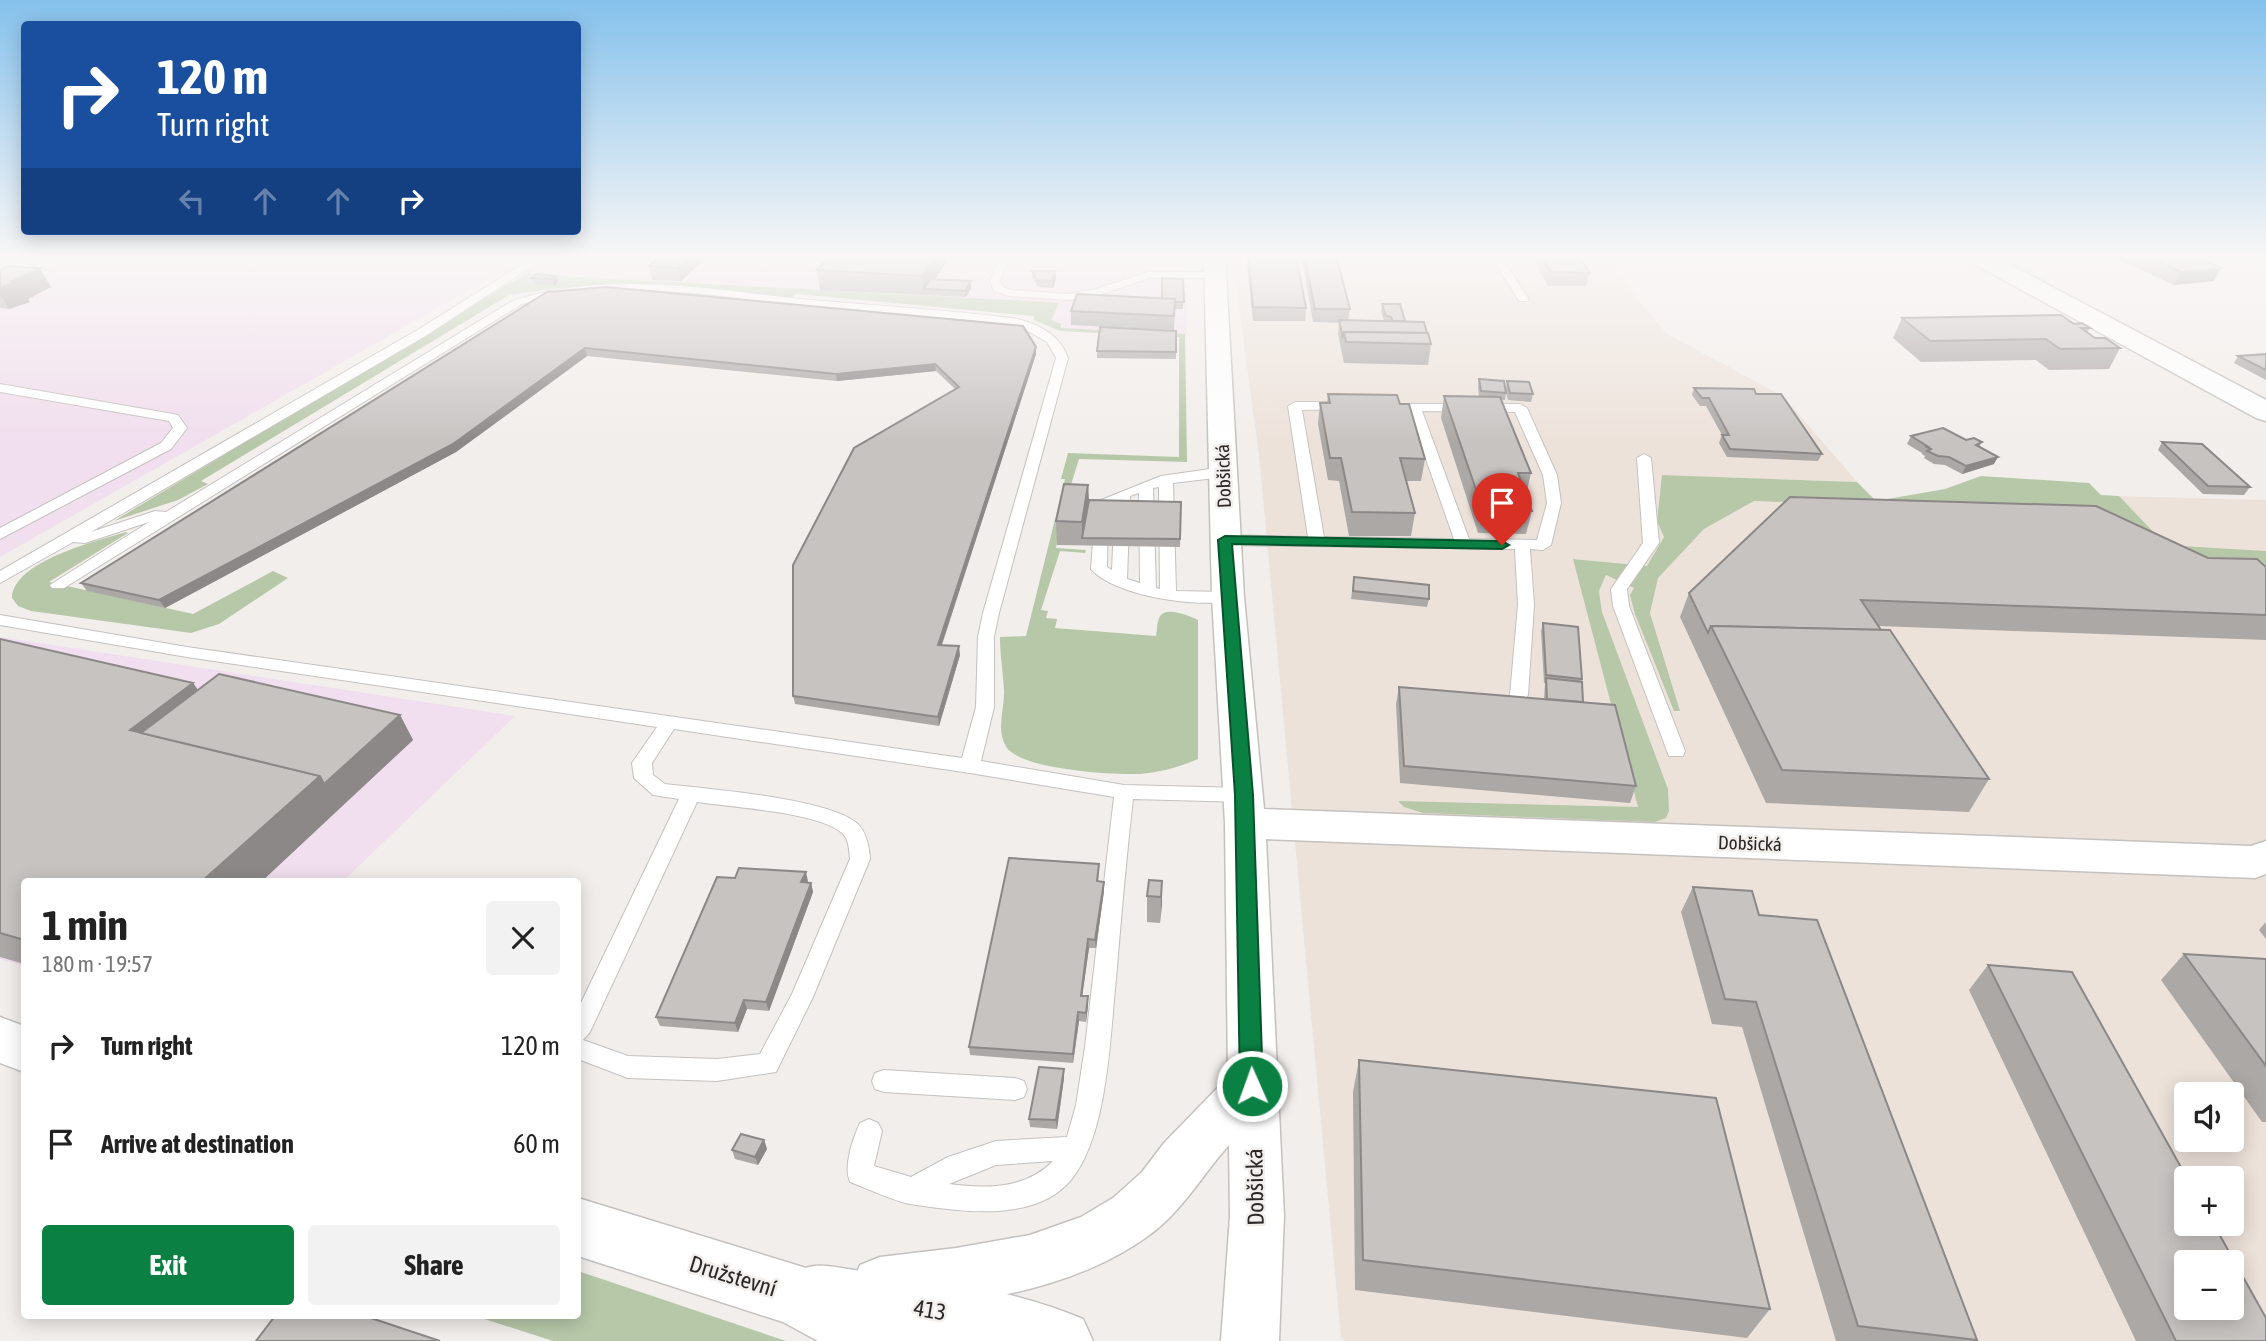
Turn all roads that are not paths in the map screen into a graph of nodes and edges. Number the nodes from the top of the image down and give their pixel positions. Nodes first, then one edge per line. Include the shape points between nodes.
1 (446, 318) edge
2 (492, 318) edge
3 (978, 318) edge
4 (1217, 318) edge
5 (2091, 318) edge
6 (0, 387) edge
7 (1414, 407) junction
8 (2266, 412) edge
9 (1644, 458) dead end
10 (1223, 473) junction
11 (1166, 480) junction
12 (1146, 485) junction
13 (187, 506) junction
14 (0, 534) edge
15 (1225, 540) junction
16 (1317, 543) junction
17 (1463, 544) junction
18 (1521, 545) junction
19 (46, 550) junction
20 (0, 578) edge
21 (58, 585) dead end
22 (1148, 591) junction
23 (1168, 596) junction
24 (1228, 597) junction
25 (0, 620) edge
26 (1520, 695) edge
27 (669, 723) junction
28 (1676, 751) dead end
29 (970, 766) junction
30 (1124, 792) junction
31 (691, 794) junction
32 (1245, 809) junction
33 (2261, 860) edge
34 (581, 1026) edge
35 (0, 1040) edge
36 (21, 1048) edge
37 (581, 1050) edge
38 (884, 1081) dead end
39 (1252, 1086) junction
40 (1015, 1089) dead end
41 (870, 1131) dead end
42 (1074, 1148) junction
43 (910, 1191) junction
44 (581, 1228) edge
45 (796, 1296) junction
46 (881, 1341) edge
47 (1061, 1341) edge
48 (1250, 1341) edge

1 - 19 lane
2 - 13 lane
3 - 29 lane via 1027,325 1058,345 1062,358 991,613 985,707
4 - 10 street, Dobšická
5 - 8 main road
6 - 14 lane via 173,418 180,428 166,446
7 - 16 lane via 1295,406
7 - 17 lane
7 - 18 lane via 1520,408 1550,475 1553,503 1544,545
9 - 28 lane via 1651,543 1619,589 1621,606
10 - 11 lane
10 - 15 street, Dobšická
11 - 12 lane
11 - 23 lane
12 - 22 lane
12 - 22 lane via 1123,494 1119,582
13 - 19 lane
13 - 21 lane
15 - 16 lane
15 - 24 street, Dobšická
16 - 17 lane
17 - 18 lane
18 - 26 lane via 1526,605
19 - 20 lane
22 - 23 lane
23 - 24 lane
24 - 32 street, Dobšická
25 - 27 lane
27 - 29 lane
27 - 31 lane via 642,763 644,778 660,790
29 - 30 lane
30 - 32 lane
30 - 42 lane via 1097,1044 1086,1114
31 - 34 lane
31 - 37 lane via 823,815 847,825 858,839 860,859 803,996 767,1064 717,1070 628,1067
32 - 33 street, Dobšická
32 - 39 street, Dobšická
35 - 36 main road
38 - 40 lane
39 - 45 street via 1184,1158 1161,1190 1094,1240 1016,1268
39 - 48 street, Dobšická via 1257,1216
41 - 43 lane via 859,1173
42 - 43 lane via 996,1153 957,1166
42 - 43 lane via 1061,1171 1045,1185 1011,1196 957,1199
44 - 45 main road, Družstevní
45 - 46 main road, Družstevní
45 - 47 main road, 413 via 931,1309

